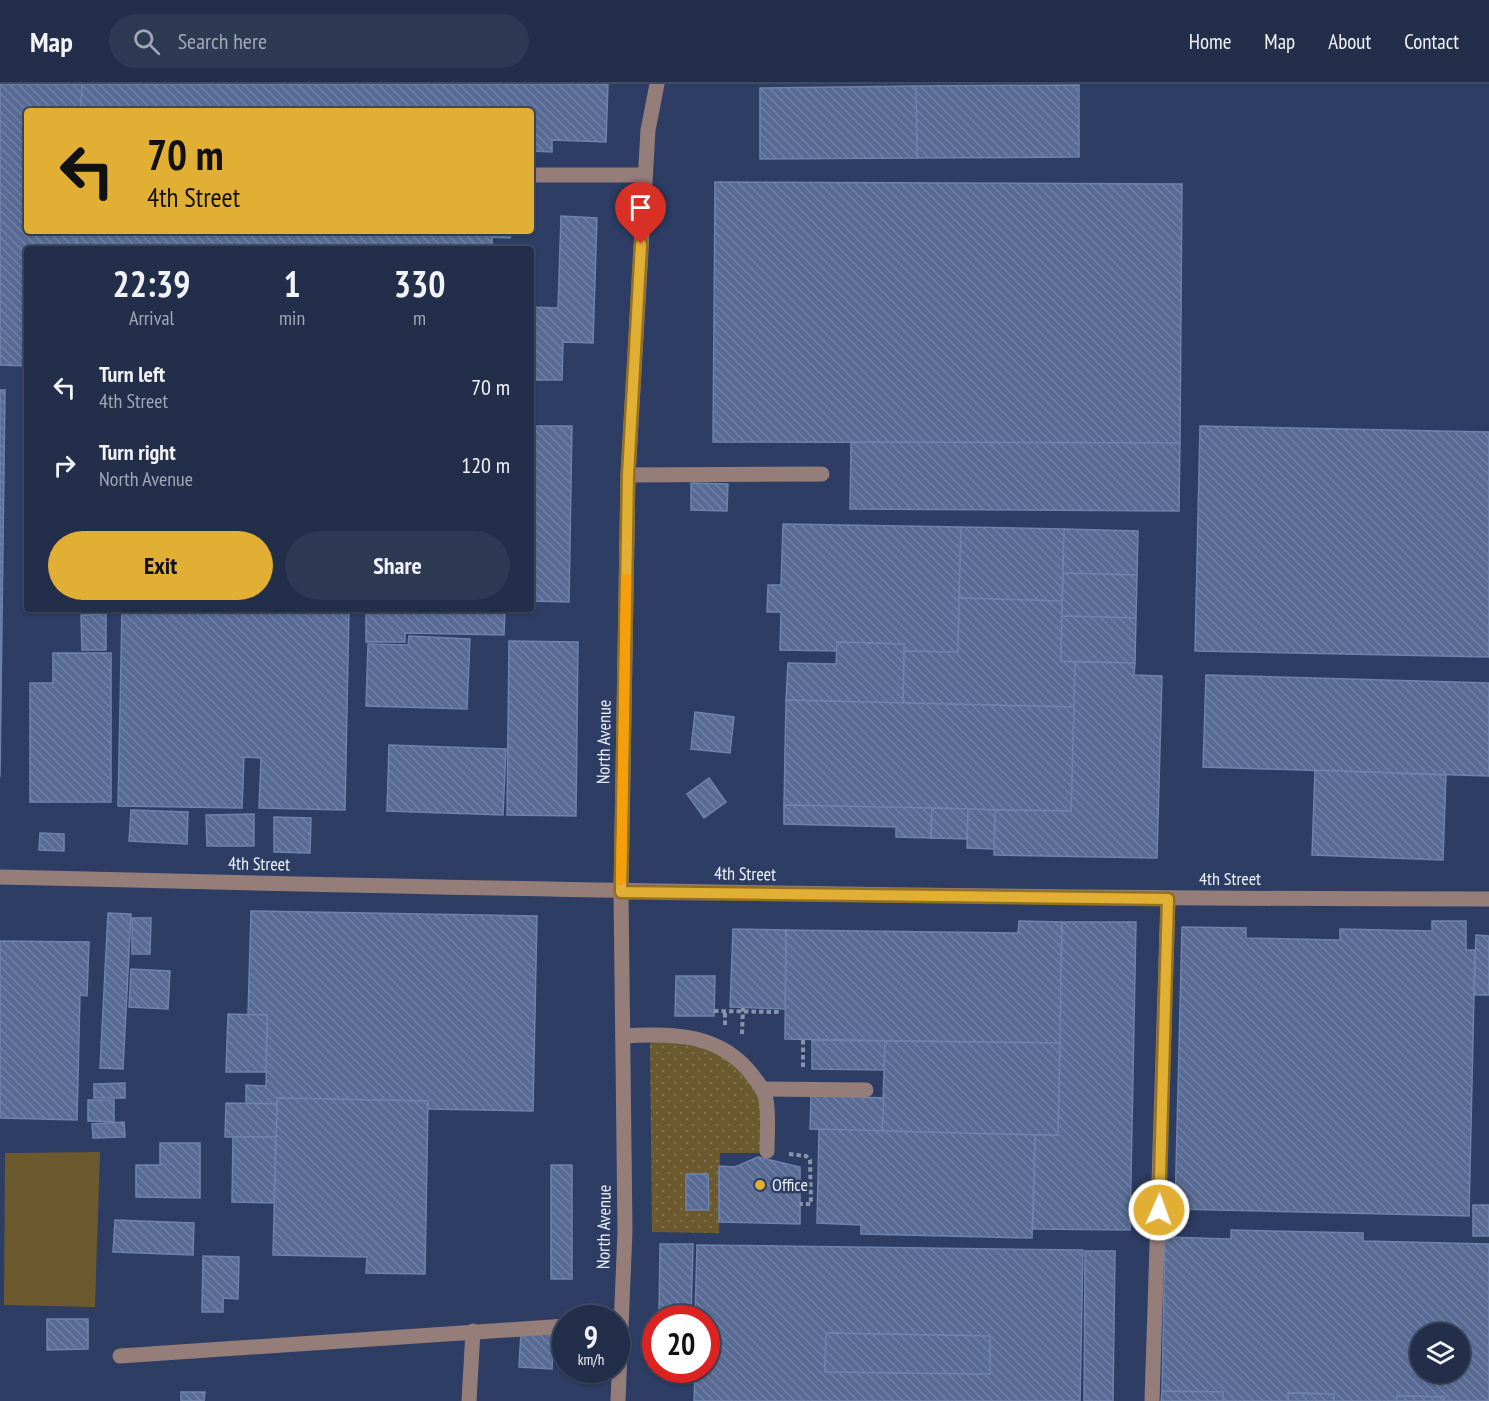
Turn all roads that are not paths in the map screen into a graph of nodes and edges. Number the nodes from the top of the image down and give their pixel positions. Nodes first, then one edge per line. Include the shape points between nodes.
1 (657, 84) edge
2 (534, 175) edge
3 (645, 175) junction
4 (822, 474) dead end
5 (628, 475) junction
6 (0, 877) edge
7 (621, 892) junction
8 (1168, 899) junction
9 (1489, 899) edge
10 (624, 1036) junction
11 (763, 1089) junction
12 (866, 1090) dead end
13 (767, 1151) road end
14 (620, 1305) edge
15 (552, 1327) edge
16 (472, 1331) junction
17 (120, 1356) dead end
18 (618, 1383) edge
19 (469, 1401) edge
20 (618, 1401) edge
21 (1152, 1401) edge

1 - 3 street, North Avenue
2 - 3 street
3 - 5 street, North Avenue
4 - 5 street
5 - 7 street, North Avenue
6 - 7 street, 4th Street
7 - 8 street, 4th Street
7 - 10 street, North Avenue
8 - 9 street, 4th Street
8 - 21 street
10 - 11 street via 698,1038 741,1059
10 - 14 street, North Avenue via 625,1231
11 - 12 street
11 - 13 street
15 - 16 street
16 - 17 street
16 - 19 street
18 - 20 street, North Avenue

